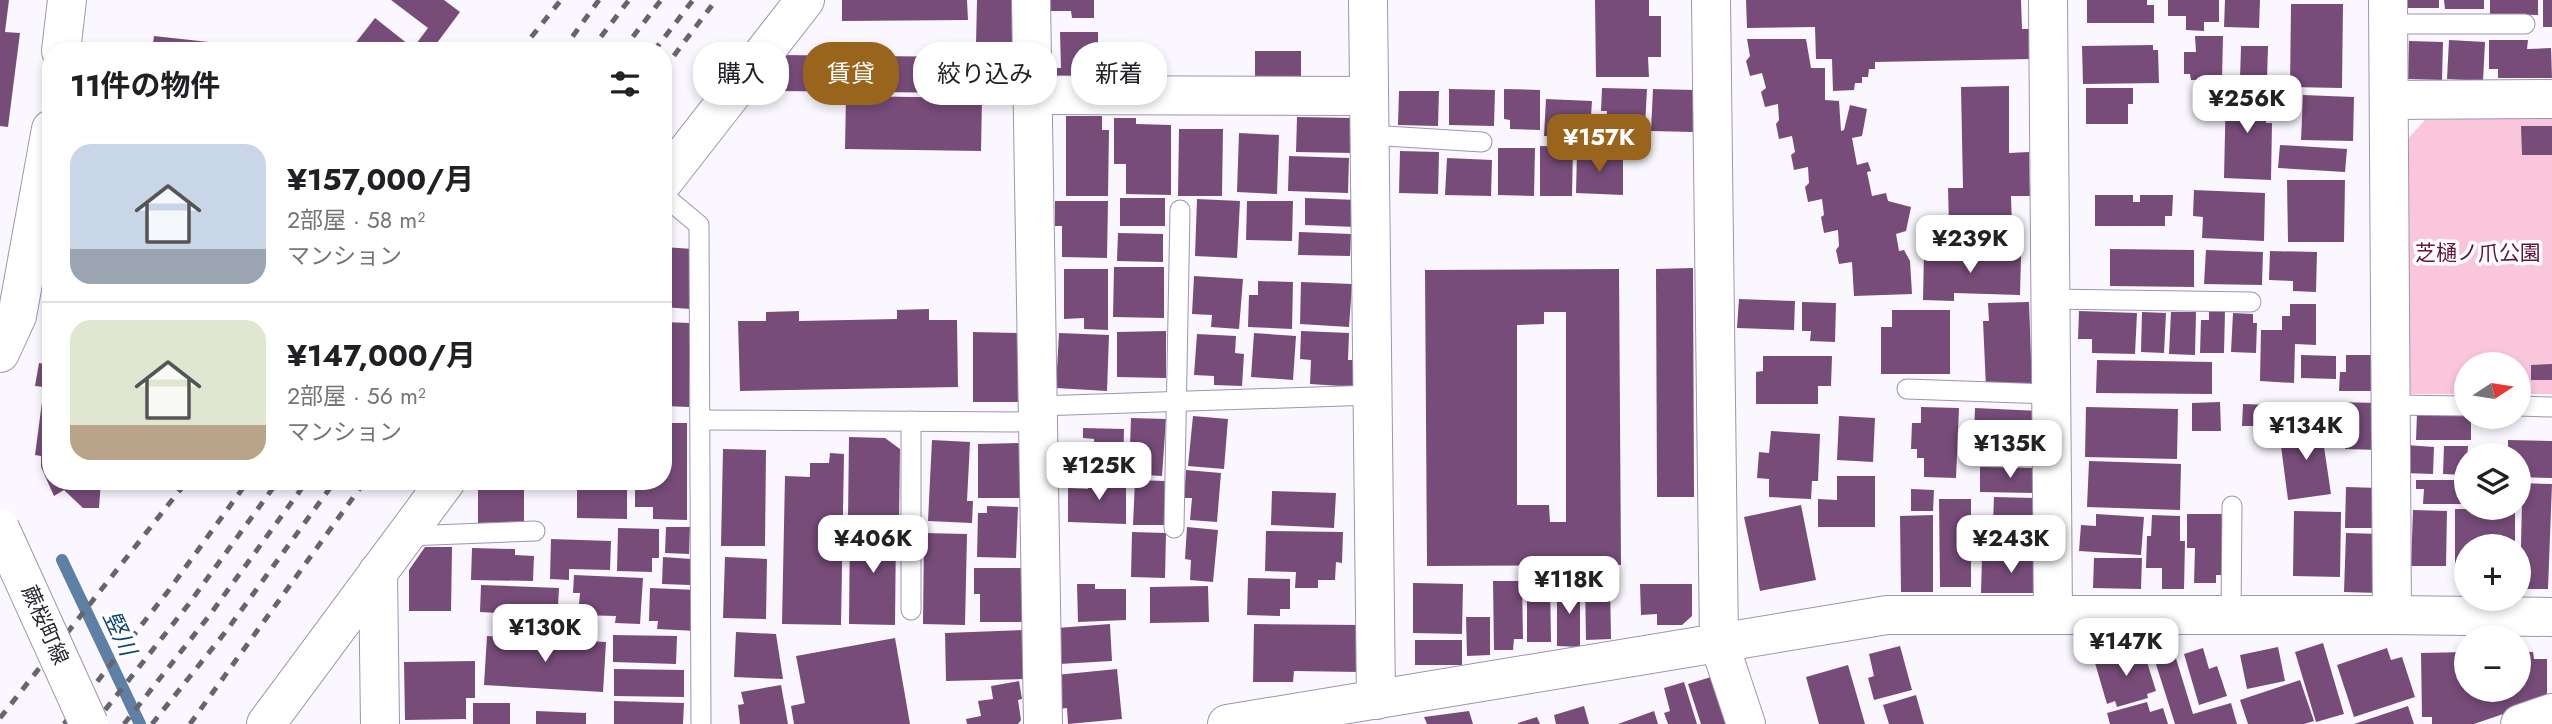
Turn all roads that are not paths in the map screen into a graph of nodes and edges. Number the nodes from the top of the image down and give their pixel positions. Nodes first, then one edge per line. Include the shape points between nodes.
1 (67, 0) edge
2 (804, 0) edge
3 (1031, 0) edge
4 (1368, 0) edge
5 (1711, 0) edge
6 (2048, 0) edge
7 (2388, 12) edge
8 (2525, 23) dead end
9 (62, 42) edge
10 (1032, 42) edge
11 (1057, 95) edge
12 (1370, 96) junction
13 (2552, 99) edge
14 (2389, 100) junction
15 (1033, 105) edge
16 (1370, 135) junction
17 (1482, 142) dead end
18 (672, 170) edge
19 (42, 178) edge
20 (672, 202) edge
21 (1180, 210) dead end
22 (2050, 299) junction
23 (2251, 302) dead end
24 (0, 353) edge
25 (1908, 389) dead end
26 (2052, 394) junction
27 (1373, 395) junction
28 (1176, 401) junction
29 (2391, 405) junction
30 (2454, 406) edge
31 (2531, 406) edge
32 (2552, 407) edge
33 (1038, 414) junction
34 (701, 420) junction
35 (911, 422) junction
36 (440, 490) edge
37 (2232, 506) dead end
38 (0, 528) edge
39 (1174, 528) dead end
40 (535, 530) dead end
41 (407, 536) junction
42 (378, 572) junction
43 (911, 610) dead end
44 (2053, 615) junction
45 (2231, 615) junction
46 (2392, 615) junction
47 (2552, 617) edge
48 (1719, 643) junction
49 (1376, 699) junction
50 (1339, 715) edge
51 (89, 724) edge
52 (266, 724) edge
53 (380, 724) edge
54 (701, 724) edge
55 (1043, 724) edge
56 (1227, 724) edge
57 (1746, 724) edge

1 - 9 street
2 - 18 street
3 - 10 street
4 - 12 street
5 - 48 street
6 - 22 street
7 - 8 lane
7 - 14 street
11 - 12 street
12 - 16 street
13 - 14 street
14 - 29 street
15 - 33 street
16 - 17 lane
16 - 27 street
19 - 24 street via 17,316
20 - 34 lane via 699,225
21 - 28 lane
22 - 23 lane
22 - 26 street
25 - 26 lane
26 - 44 street
27 - 28 lane
27 - 49 street
28 - 33 lane
28 - 39 lane
29 - 30 lane
29 - 46 street
31 - 32 lane
33 - 35 lane
33 - 55 street
34 - 35 lane
34 - 54 lane
35 - 43 lane
36 - 41 street
37 - 45 lane
38 - 51 street, 蕨桜町線, bridge
40 - 41 lane
41 - 42 street
42 - 52 street
42 - 53 street
44 - 45 street
44 - 48 street via 1887,615
45 - 46 street
46 - 47 street
48 - 49 street
48 - 57 street
49 - 50 street
50 - 56 street

